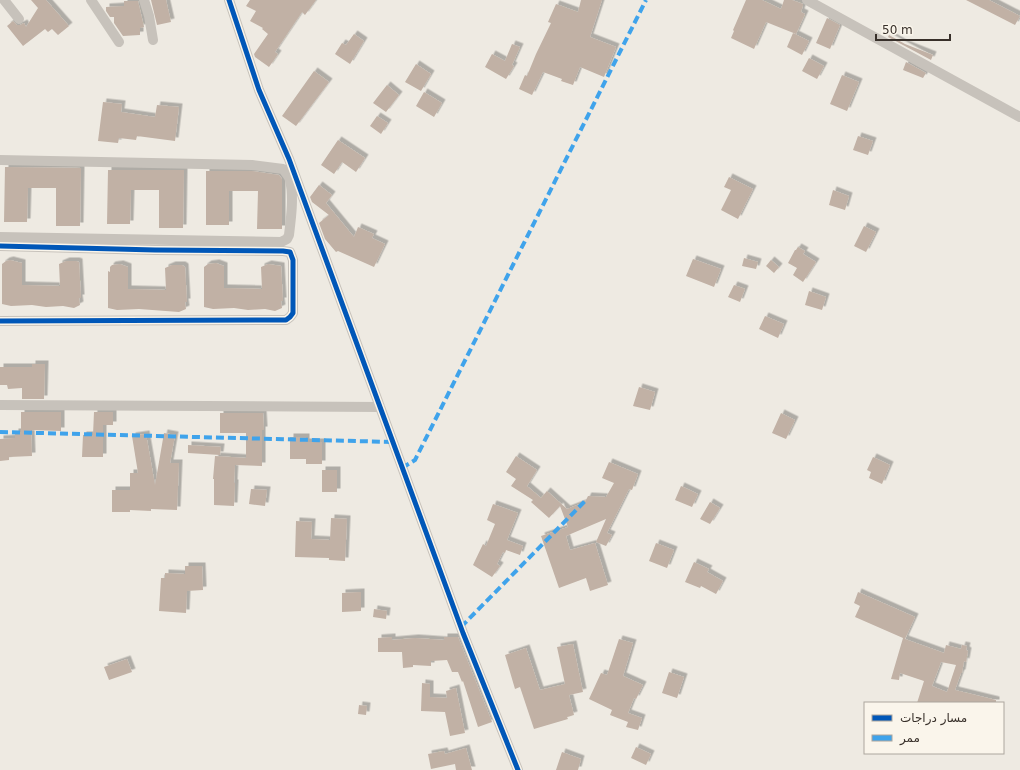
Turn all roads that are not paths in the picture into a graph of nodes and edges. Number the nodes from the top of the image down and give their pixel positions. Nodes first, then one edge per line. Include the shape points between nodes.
1 (91, 0) edge
2 (144, 0) edge
3 (229, 0) edge
4 (806, 0) edge
5 (5, 5) edge
6 (19, 19) dead end
7 (153, 40) dead end
8 (119, 42) dead end
9 (1020, 118) edge
10 (0, 160) edge
11 (0, 237) edge
12 (0, 246) edge
13 (0, 321) edge
14 (0, 405) edge
15 (380, 407) junction
16 (518, 770) edge

1 - 8 street
2 - 7 street
3 - 15 street via 259,90 289,159
4 - 9 street
5 - 6 street
10 - 11 street via 276,167 283,169 290,180 291,200 289,235 282,242
12 - 13 street via 290,252 293,268 293,313 286,320
14 - 15 street
15 - 16 street via 463,633

